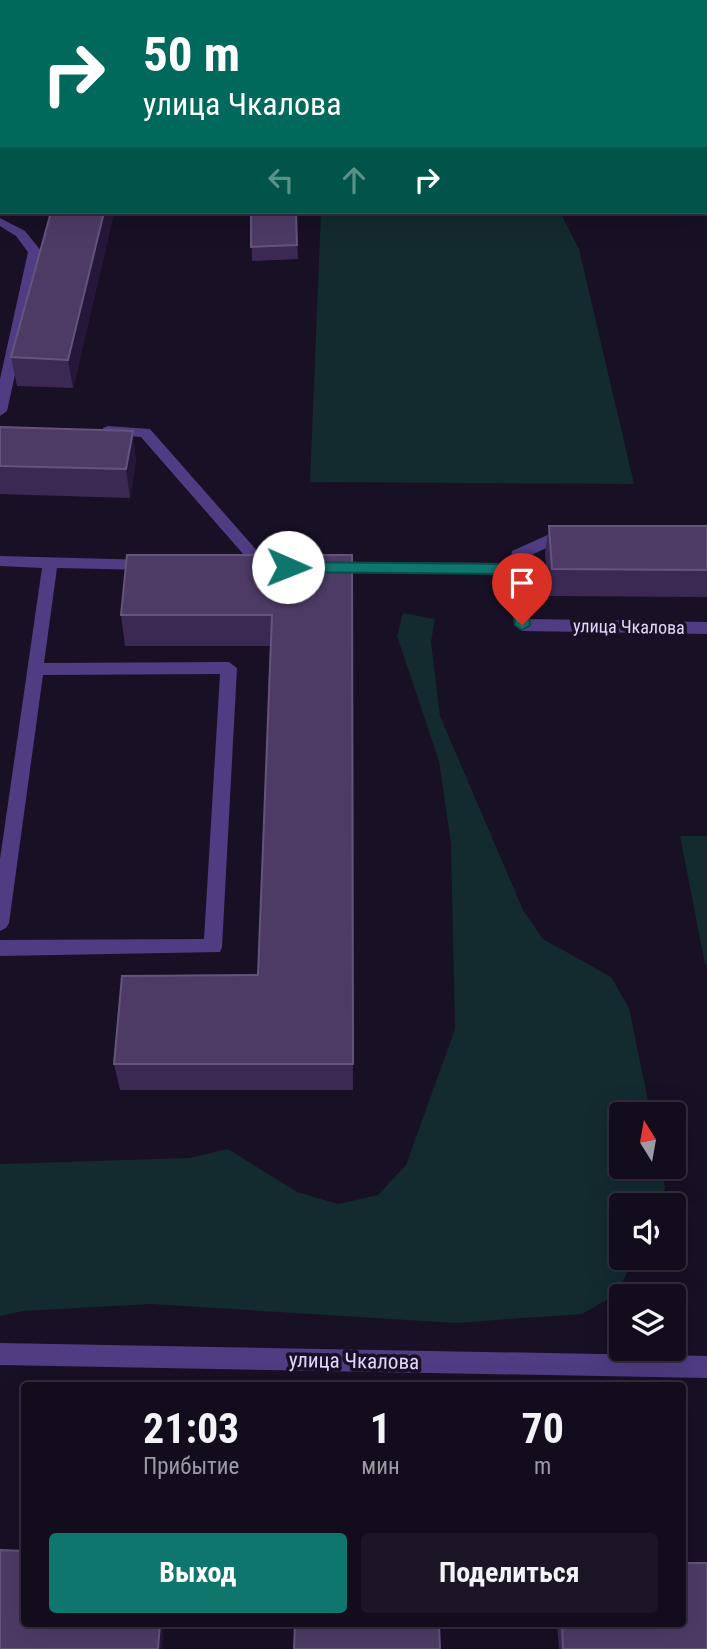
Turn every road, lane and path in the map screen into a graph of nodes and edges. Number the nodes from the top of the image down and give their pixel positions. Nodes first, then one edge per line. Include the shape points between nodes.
1 (0, 222) edge
2 (0, 411) edge
3 (92, 431) edge
4 (584, 537) edge
5 (0, 561) edge
6 (50, 564) junction
7 (170, 565) edge
8 (236, 566) edge
9 (316, 567) edge
10 (518, 569) junction
11 (707, 628) edge
12 (37, 669) junction
13 (0, 923) edge
14 (0, 948) edge
15 (0, 1354) edge
16 (707, 1367) edge

1 - 2 street via 27,238 35,252
3 - 8 street via 145,432 269,567
4 - 10 street via 557,537 517,555
5 - 6 street
6 - 7 street
6 - 12 street
9 - 10 street
10 - 11 street, улица Чкалова via 522,625
12 - 13 street
12 - 14 street via 229,668 213,947
15 - 16 street, улица Чкалова

